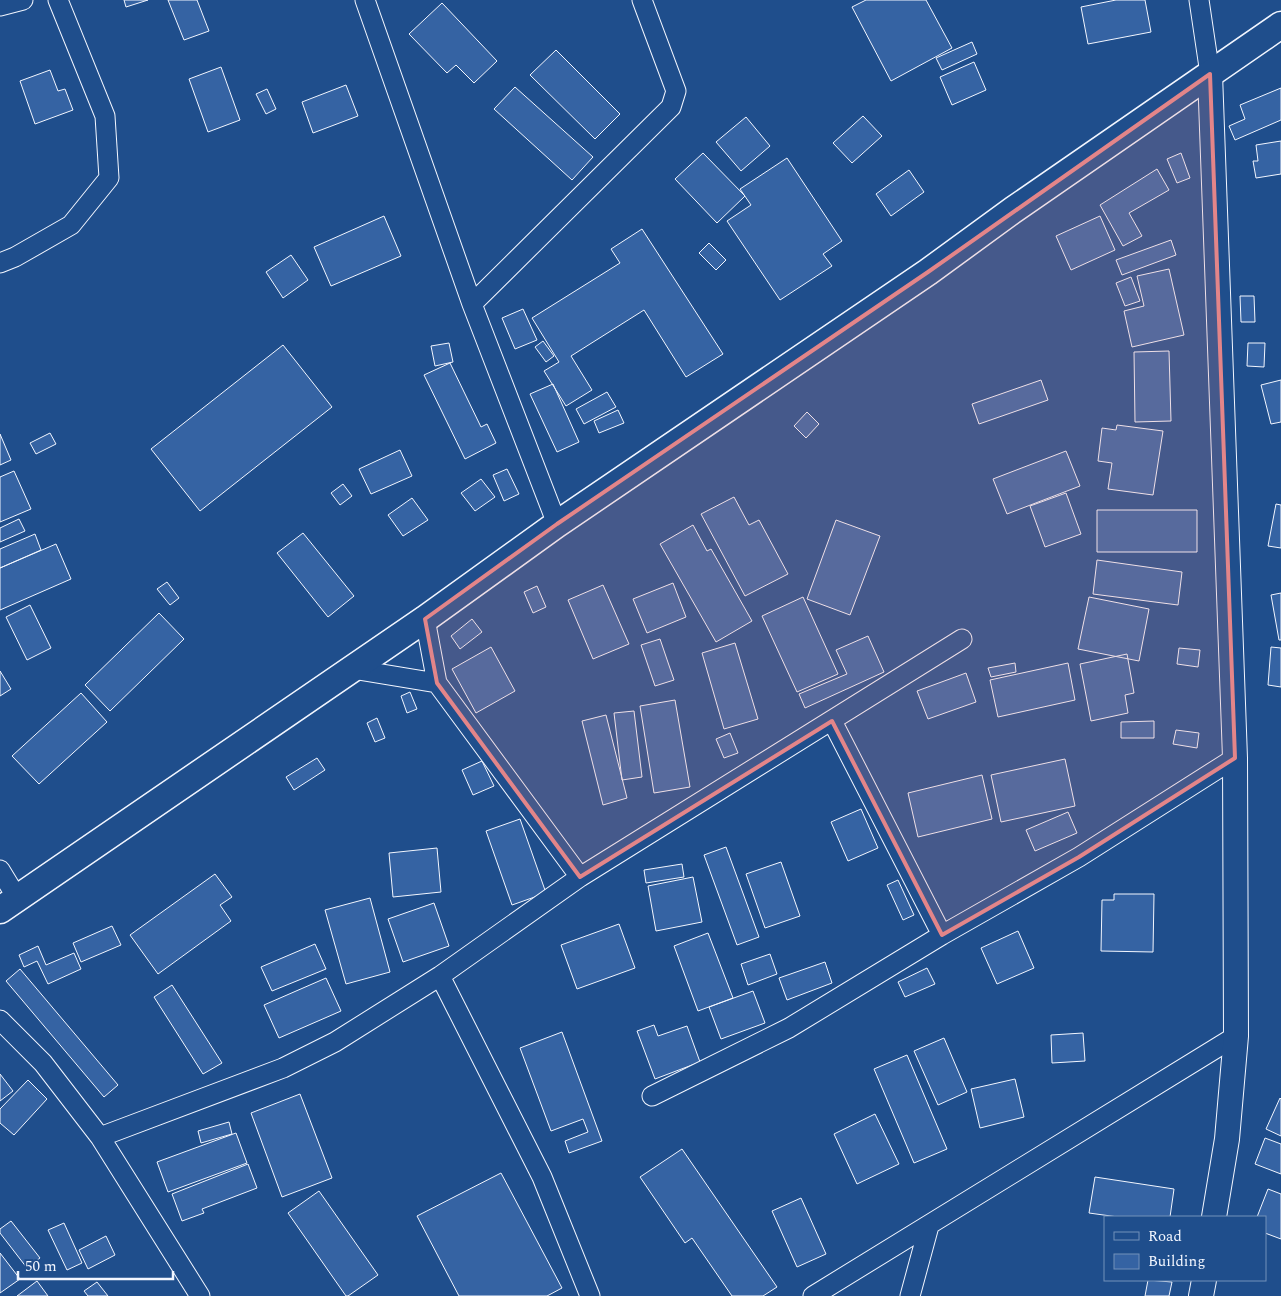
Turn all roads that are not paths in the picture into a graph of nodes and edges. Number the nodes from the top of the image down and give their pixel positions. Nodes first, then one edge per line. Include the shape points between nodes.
1 (23, 0) edge
2 (58, 0) edge
3 (365, 0) edge
4 (642, 0) edge
5 (1199, 0) edge
6 (0, 6) edge
7 (1281, 25) edge
8 (1210, 74) junction
9 (0, 263) edge
10 (472, 304) junction
11 (557, 524) junction
12 (424, 620) junction
13 (962, 639) dead end
14 (352, 669) junction
15 (437, 683) junction
16 (832, 721) junction
17 (1235, 758) junction
18 (0, 870) edge
19 (580, 877) junction
20 (9, 904) edge
21 (942, 935) junction
22 (440, 976) junction
23 (0, 1020) edge
24 (1236, 1036) junction
25 (652, 1096) dead end
26 (100, 1137) junction
27 (1214, 1216) edge
28 (929, 1226) junction
29 (1204, 1281) edge
30 (200, 1296) edge
31 (590, 1296) edge
32 (813, 1296) edge
33 (910, 1296) edge
34 (1201, 1296) edge

1 - 6 street
2 - 9 street via 105,116 109,178 71,225
3 - 10 street
4 - 10 street via 676,90 671,107
5 - 8 street
7 - 8 main road
8 - 11 main road via 928,272
8 - 17 street
10 - 11 street
11 - 12 main road
12 - 14 main road
12 - 15 street
13 - 16 street
14 - 15 street
14 - 20 main road
15 - 19 street
16 - 19 street
16 - 21 street
17 - 21 street via 1079,857
17 - 24 street
18 - 20 street
19 - 22 street
21 - 25 street via 790,1028
22 - 26 street via 335,1042 284,1068
22 - 31 street via 542,1177
23 - 26 street via 43,1063
24 - 27 street via 1227,1139
24 - 28 street
26 - 30 street
28 - 32 street
28 - 33 street
29 - 34 street

